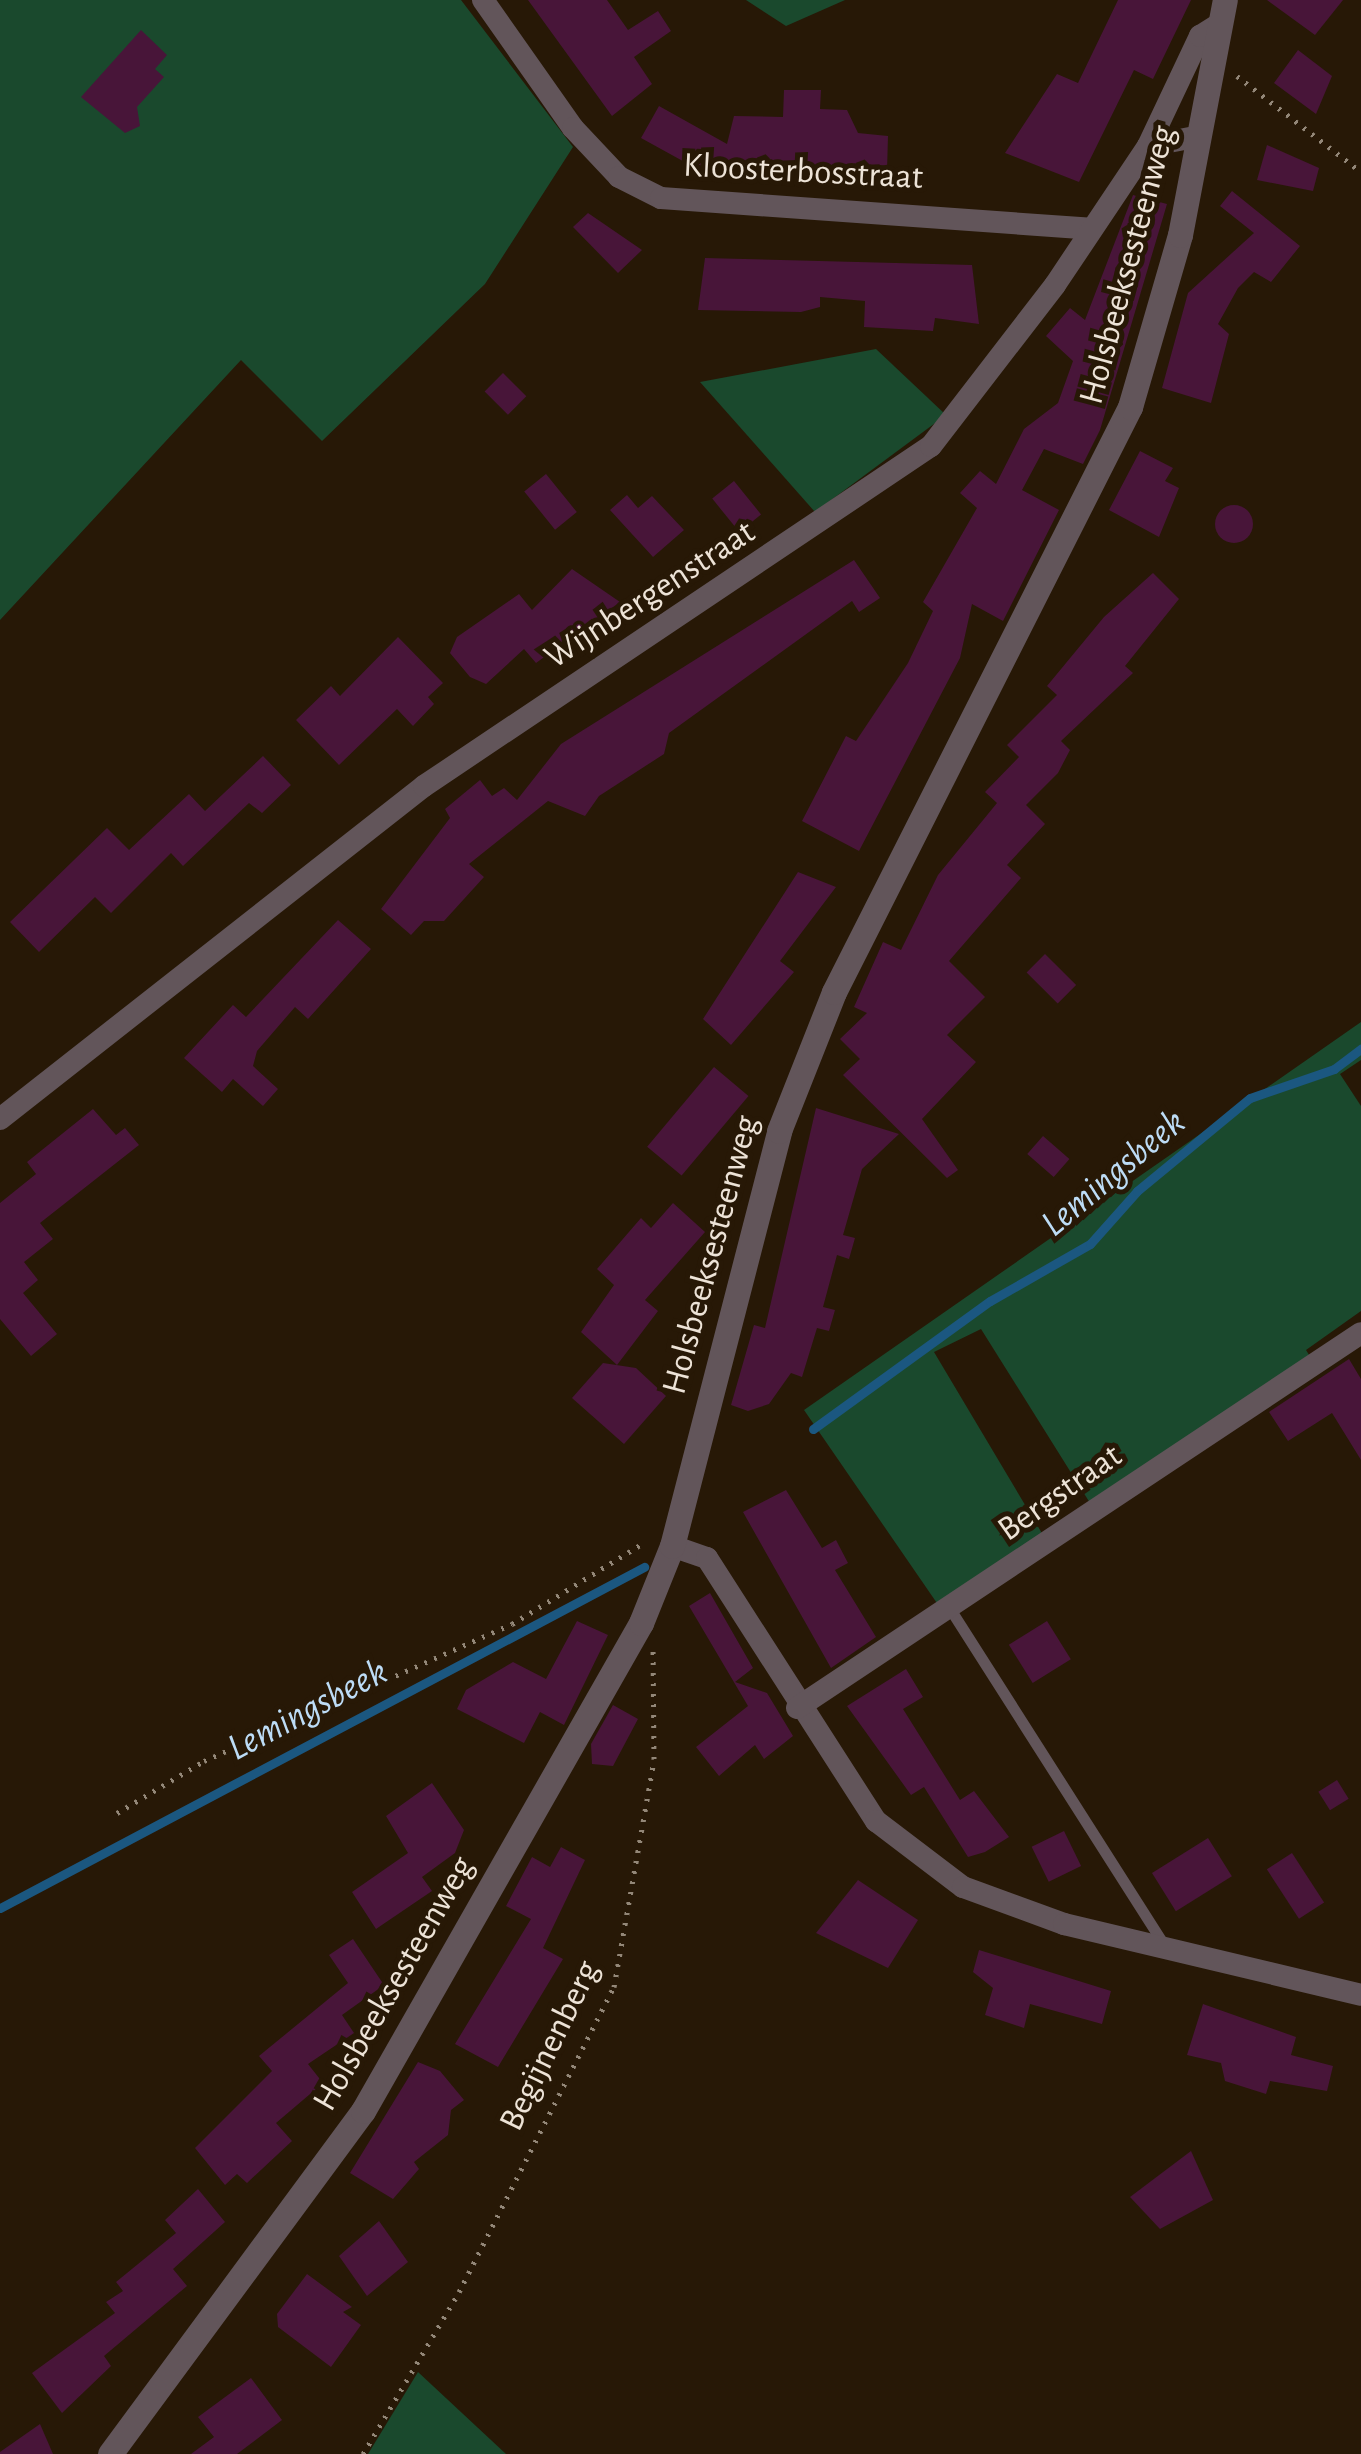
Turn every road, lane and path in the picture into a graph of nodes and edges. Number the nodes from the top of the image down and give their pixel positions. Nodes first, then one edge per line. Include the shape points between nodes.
1 (483, 0) edge
2 (1222, 12) edge
3 (1211, 58) junction
4 (1200, 136) junction
5 (1148, 146) junction
6 (1361, 172) edge
7 (1091, 229) junction
8 (0, 1120) edge
9 (1361, 1333) edge
10 (672, 1546) junction
11 (952, 1612) junction
12 (642, 1623) junction
13 (797, 1708) junction
14 (117, 1813) dead end
15 (1164, 1946) junction
16 (1361, 1995) edge
17 (110, 2454) edge
18 (363, 2454) edge

1 - 7 street, Kloosterbosstraat via 572,128 619,176 661,198
2 - 3 street, Holsbeeksesteenweg
2 - 5 street, Wijnbergenstraat via 1200,36
3 - 4 street, Holsbeeksesteenweg
3 - 6 path
4 - 5 street
4 - 10 street, Holsbeeksesteenweg via 1162,303 1111,457 834,992 780,1131
5 - 7 street, Wijnbergenstraat
7 - 8 street, Wijnbergenstraat via 966,411 932,446 424,786
9 - 11 street, Bergstraat
10 - 12 street, Holsbeeksesteenweg
10 - 13 street via 707,1558
10 - 14 path via 641,1541 512,1624 204,1761
11 - 13 street, Bergstraat
11 - 15 lane
12 - 17 street, Holsbeeksesteenweg via 363,2111
12 - 18 path, Begijnenberg via 656,1658 654,1760 614,1987 459,2292
13 - 15 street via 876,1821 948,1878 1064,1924
15 - 16 street

